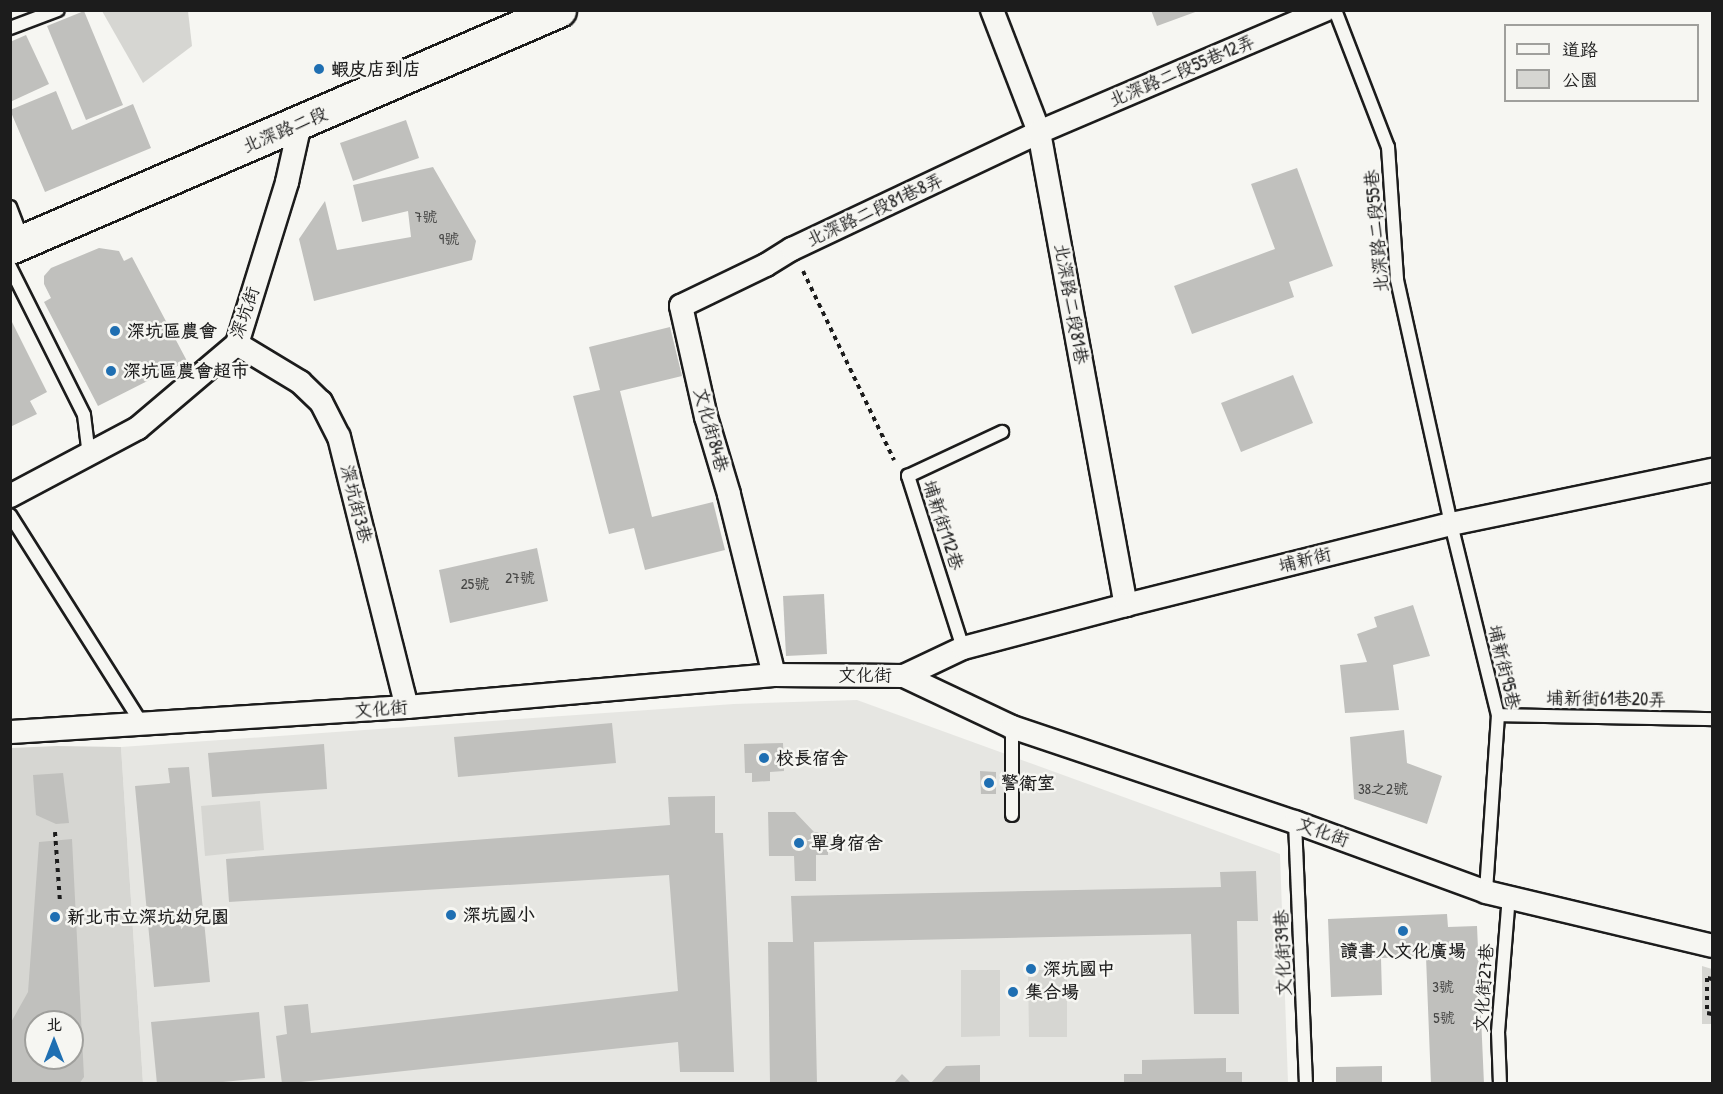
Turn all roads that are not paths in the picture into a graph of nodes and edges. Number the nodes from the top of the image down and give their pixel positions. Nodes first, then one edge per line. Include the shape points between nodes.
1 (58, 10) edge
2 (559, 10) edge
3 (992, 10) edge
4 (1325, 10) edge
5 (1335, 10) edge
6 (10, 28) edge
7 (300, 124) junction
8 (1039, 132) junction
9 (10, 207) edge
10 (792, 249) joint
11 (15, 252) edge
12 (237, 344) junction
13 (1002, 432) dead end
14 (89, 454) junction
15 (1713, 470) edge
16 (10, 496) edge
17 (10, 514) edge
18 (1451, 524) junction
19 (1126, 604) junction
20 (963, 648) junction
21 (774, 675) junction
22 (904, 676) junction
23 (407, 707) junction
24 (1498, 715) junction
25 (1713, 719) edge
26 (143, 724) junction
27 (1011, 727) junction
28 (10, 732) edge
29 (1011, 814) dead end
30 (1295, 822) junction
31 (1486, 892) junction
32 (1509, 896) junction
33 (1713, 946) edge
34 (1306, 1083) edge
35 (1500, 1083) edge

1 - 6 lane
2 - 7 main road, 北深路二段
3 - 8 street, 北深路二段81巷
4 - 8 street, 北深路二段55巷12弄
5 - 18 lane, 北深路二段55巷 via 1388,147 1398,280
7 - 11 main road, 北深路二段
7 - 12 street, 深坑街 via 287,182
8 - 10 street, 北深路二段81巷8弄
8 - 19 street, 北深路二段81巷
9 - 11 lane
10 - 21 street, 文化街84巷 via 681,306
11 - 14 lane via 84,415
12 - 14 street, 深坑街 via 138,428
12 - 23 street, 深坑街3巷 via 300,382 321,402 339,437
13 - 20 lane, 埔新街112巷 via 908,476
14 - 16 street, 深坑街
15 - 18 street, 埔新街
17 - 26 lane
18 - 19 street, 埔新街
18 - 24 lane, 埔新街95巷
19 - 20 street, 埔新街
20 - 22 street, 埔新街
21 - 22 street, 文化街
21 - 23 street, 文化街
22 - 27 street, 文化街
23 - 26 street, 文化街
24 - 25 lane, 埔新街61巷20弄
24 - 31 lane, 埔新街95巷
26 - 28 street, 文化街
27 - 29 lane
27 - 30 street, 文化街
30 - 31 street, 文化街
30 - 34 lane, 文化街39巷
31 - 32 street, 文化街
32 - 33 street, 文化街
32 - 35 lane, 文化街27巷 via 1498,1032

